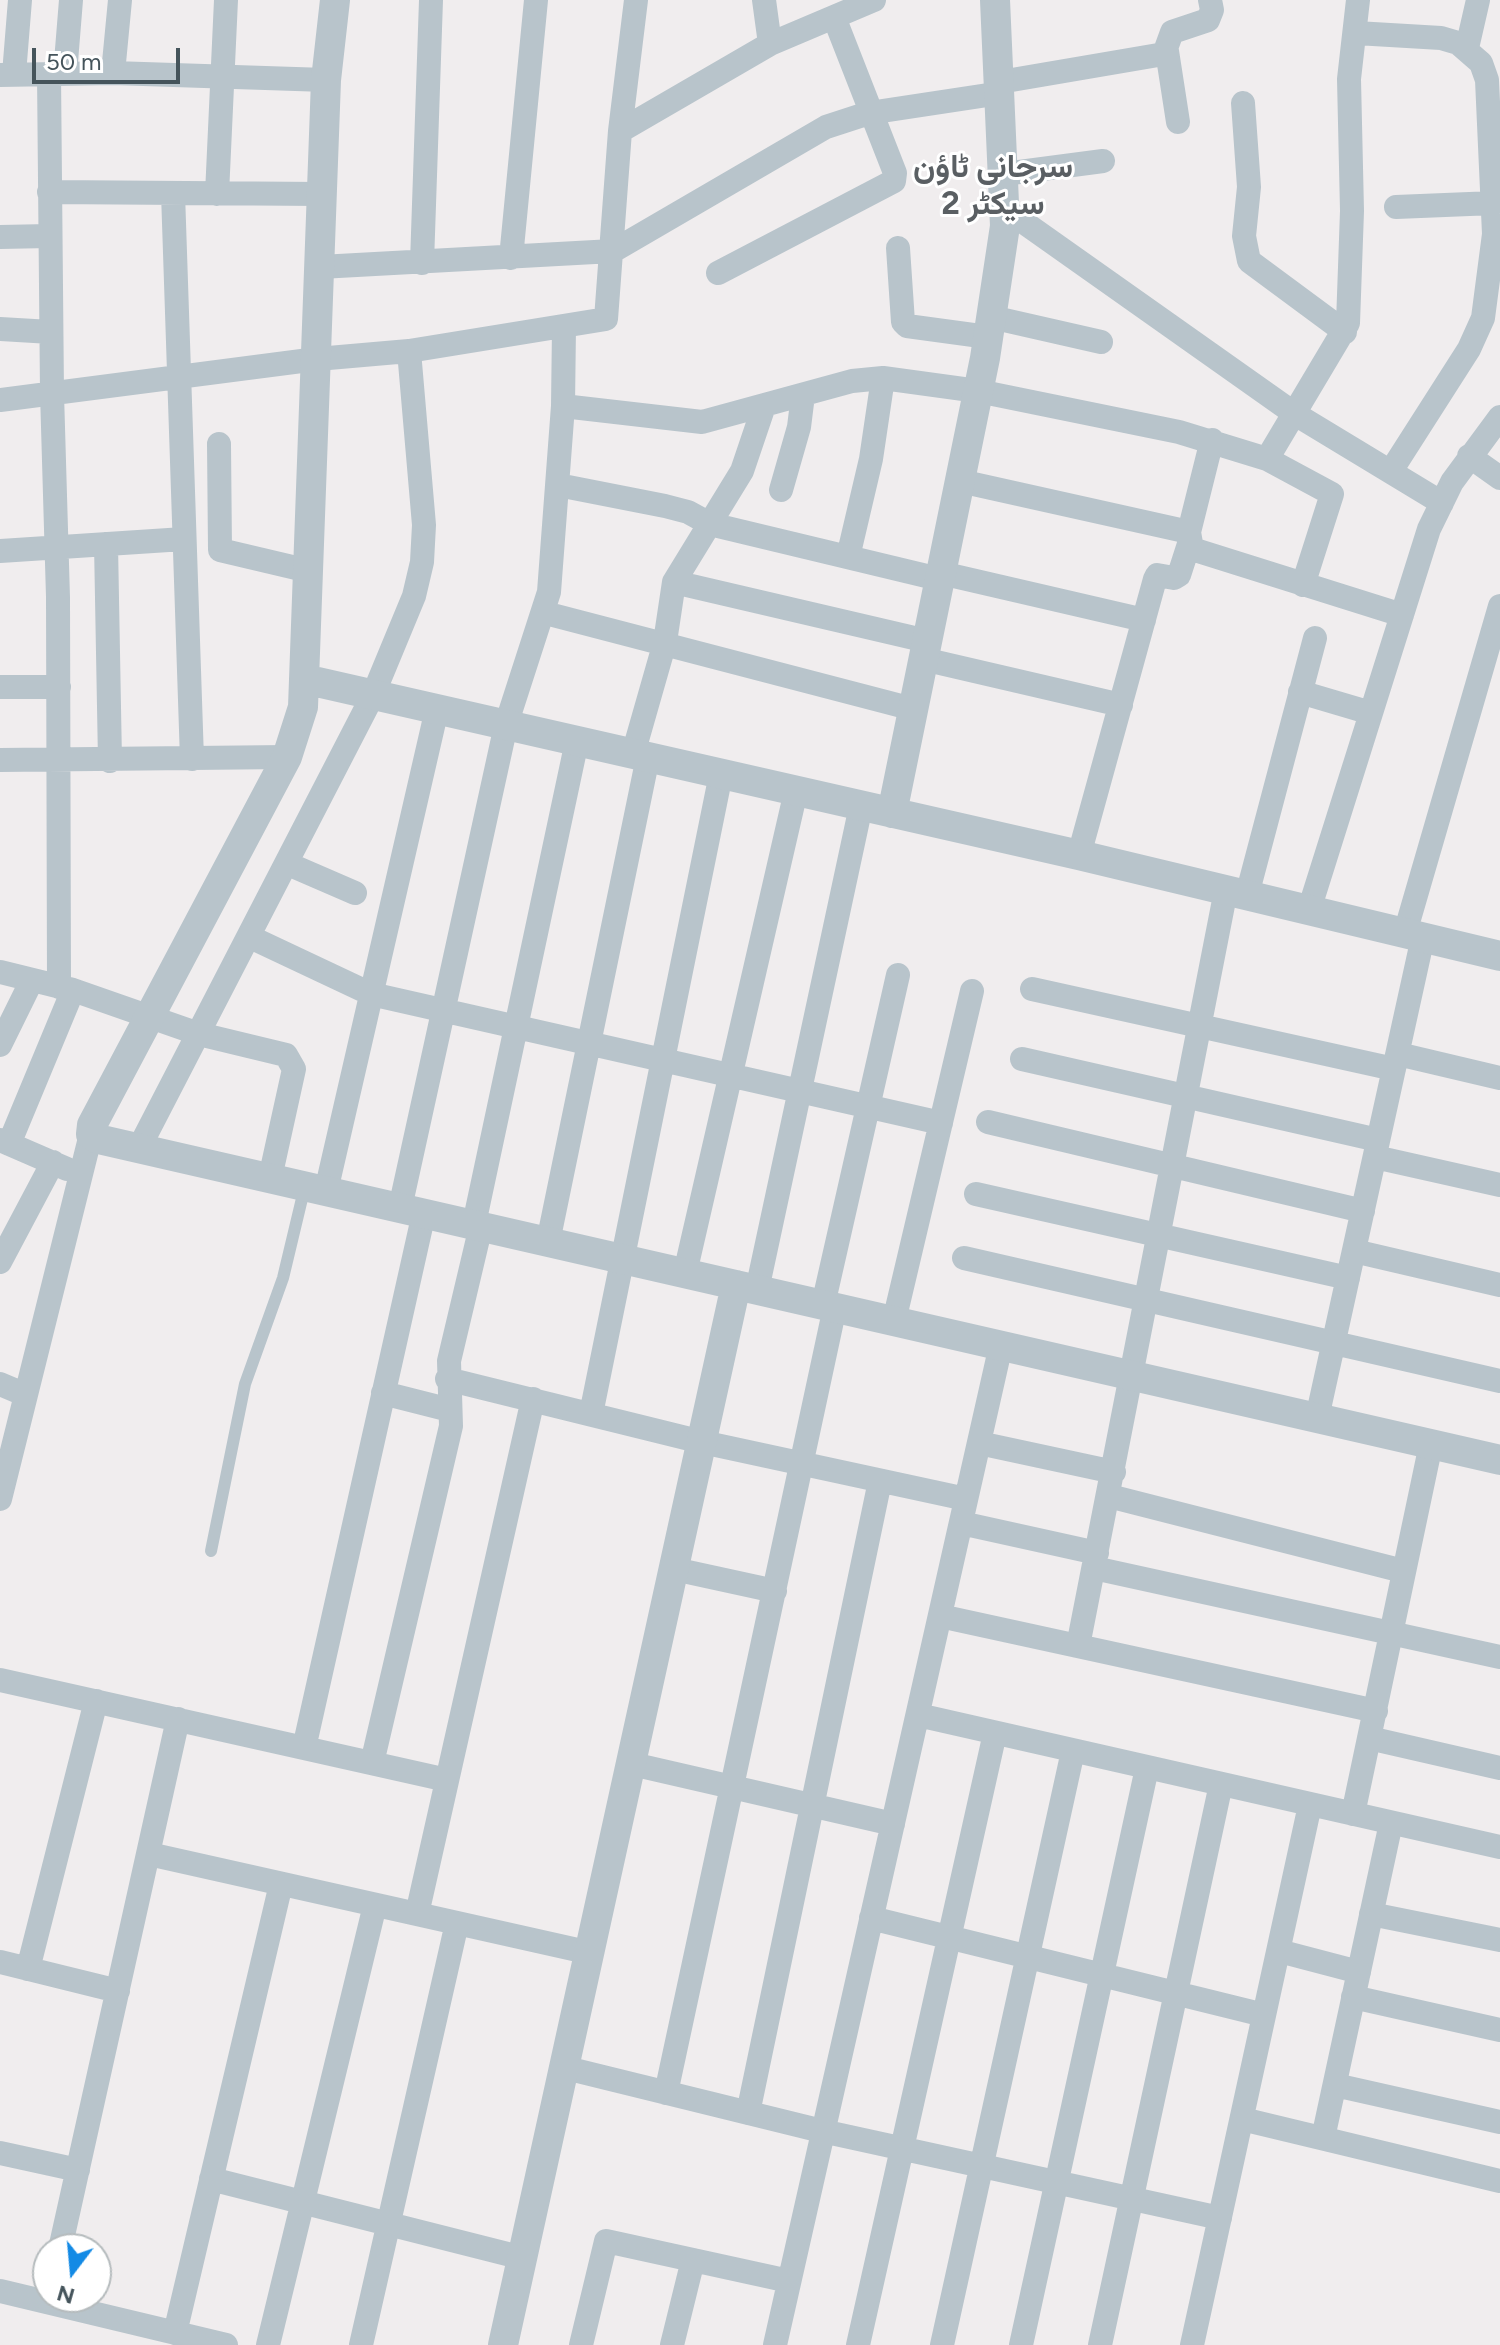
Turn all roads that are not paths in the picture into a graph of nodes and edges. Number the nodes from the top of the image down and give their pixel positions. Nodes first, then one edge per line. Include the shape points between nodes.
1 (20, 0) edge
2 (71, 0) edge
3 (120, 0) edge
4 (226, 0) edge
5 (335, 0) edge
6 (431, 0) edge
7 (536, 0) edge
8 (636, 0) edge
9 (764, 0) edge
10 (873, 0) edge
11 (995, 0) edge
12 (1210, 0) edge
13 (1358, 0) edge
14 (1478, 0) edge
15 (834, 17) junction
16 (1356, 33) junction
17 (770, 44) junction
18 (1467, 48) junction
19 (1167, 51) junction
20 (113, 73) junction
21 (7, 74) edge
22 (57, 74) junction
23 (220, 77) junction
24 (326, 80) junction
25 (1000, 88) junction
26 (1243, 103) dead end
27 (869, 113) junction
28 (1178, 122) dead end
29 (620, 131) junction
30 (1496, 151) edge
31 (1103, 161) dead end
32 (1004, 174) junction
33 (49, 192) junction
34 (173, 193) junction
35 (217, 194) junction
36 (322, 194) junction
37 (1494, 203) junction
38 (1396, 207) dead end
39 (1005, 209) junction
40 (1497, 234) edge
41 (49, 236) junction
42 (0, 237) edge
43 (898, 248) dead end
44 (613, 251) junction
45 (511, 258) junction
46 (422, 263) junction
47 (320, 267) junction
48 (718, 273) dead end
49 (564, 327) junction
50 (990, 327) junction
51 (0, 329) edge
52 (51, 332) junction
53 (1345, 332) junction
54 (1101, 342) dead end
55 (409, 351) junction
56 (317, 359) junction
57 (178, 378) junction
58 (883, 378) junction
59 (978, 391) junction
60 (52, 393) junction
61 (803, 395) junction
62 (0, 400) edge
63 (563, 406) junction
64 (764, 406) junction
65 (1295, 414) junction
66 (1500, 417) edge
67 (1212, 440) junction
68 (219, 444) dead end
69 (1469, 456) junction
70 (1267, 459) junction
71 (1391, 471) junction
72 (1500, 478) edge
73 (960, 481) junction
74 (558, 485) junction
75 (781, 490) dead end
76 (1442, 503) junction
77 (710, 524) junction
78 (1189, 538) junction
79 (184, 539) junction
80 (106, 544) junction
81 (57, 548) junction
82 (0, 551) edge
83 (848, 557) junction
84 (309, 571) junction
85 (940, 576) junction
86 (674, 582) junction
87 (1303, 585) junction
88 (1500, 606) edge
89 (545, 613) junction
90 (1402, 615) junction
91 (1144, 620) junction
92 (1315, 638) dead end
93 (665, 642) junction
94 (925, 650) junction
95 (304, 679) junction
96 (0, 687) edge
97 (59, 687) junction
98 (1300, 692) junction
99 (373, 695) junction
100 (1121, 705) junction
101 (437, 709) junction
102 (913, 709) junction
103 (1371, 713) junction
104 (506, 725) junction
105 (577, 741) junction
106 (640, 755) junction
107 (287, 757) junction
108 (192, 759) junction
109 (0, 760) edge
110 (110, 761) junction
111 (59, 762) junction
112 (721, 774) junction
113 (796, 791) junction
114 (861, 806) junction
115 (892, 813) junction
116 (1079, 855) junction
117 (288, 864) junction
118 (355, 893) dead end
119 (1237, 893) junction
120 (1309, 910) junction
121 (1414, 935) junction
122 (250, 937) junction
123 (1500, 956) edge
124 (0, 972) edge
125 (898, 975) dead end
126 (32, 980) junction
127 (66, 988) junction
128 (1032, 989) dead end
129 (972, 991) dead end
130 (371, 994) junction
131 (444, 1011) junction
132 (149, 1018) junction
133 (1200, 1026) junction
134 (516, 1027) junction
135 (199, 1034) junction
136 (589, 1043) junction
137 (0, 1045) edge
138 (1022, 1059) dead end
139 (663, 1060) junction
140 (1396, 1061) junction
141 (731, 1075) junction
142 (1500, 1078) edge
143 (800, 1090) junction
144 (1187, 1097) junction
145 (868, 1105) junction
146 (988, 1122) dead end
147 (941, 1123) junction
148 (91, 1134) junction
149 (4, 1142) edge
150 (139, 1148) junction
151 (1377, 1148) junction
152 (53, 1162) junction
153 (1173, 1166) junction
154 (81, 1174) junction
155 (270, 1178) junction
156 (1500, 1185) edge
157 (316, 1188) junction
158 (976, 1194) dead end
159 (412, 1210) junction
160 (1363, 1211) junction
161 (477, 1225) junction
162 (1160, 1236) junction
163 (548, 1242) junction
164 (1354, 1251) junction
165 (964, 1258) dead end
166 (623, 1259) junction
167 (0, 1262) edge
168 (685, 1273) junction
169 (1348, 1278) junction
170 (1500, 1285) edge
171 (747, 1287) junction
172 (1147, 1302) junction
173 (829, 1306) junction
174 (894, 1321) junction
175 (1333, 1344) junction
176 (1001, 1345) junction
177 (1133, 1376) junction
178 (447, 1379) junction
179 (1500, 1381) edge
180 (0, 1384) edge
181 (383, 1393) junction
182 (26, 1395) junction
183 (533, 1399) junction
184 (450, 1410) junction
185 (591, 1414) junction
186 (1317, 1418) junction
187 (702, 1442) junction
188 (979, 1443) junction
189 (1431, 1444) junction
190 (1500, 1460) edge
191 (803, 1464) junction
192 (880, 1481) junction
193 (1111, 1484) junction
194 (0, 1499) edge
195 (964, 1511) junction
196 (211, 1551) dead end
197 (1096, 1561) junction
198 (674, 1569) junction
199 (1403, 1571) junction
200 (775, 1591) junction
201 (940, 1616) junction
202 (1392, 1633) junction
203 (1078, 1646) junction
204 (1500, 1657) edge
205 (0, 1680) edge
206 (96, 1701) junction
207 (1376, 1711) junction
208 (918, 1715) junction
209 (178, 1719) junction
210 (995, 1733) junction
211 (1369, 1738) junction
212 (304, 1748) junction
213 (1073, 1751) junction
214 (372, 1763) junction
215 (632, 1764) junction
216 (1147, 1768) junction
217 (1500, 1768) edge
218 (447, 1780) junction
219 (1221, 1784) junction
220 (733, 1788) junction
221 (1310, 1805) junction
222 (812, 1806) junction
223 (1353, 1814) junction
224 (1391, 1823) junction
225 (893, 1824) junction
226 (1500, 1847) edge
227 (149, 1854) junction
228 (281, 1884) junction
229 (375, 1905) junction
230 (417, 1914) junction
231 (1371, 1914) junction
232 (871, 1918) junction
233 (457, 1923) junction
234 (949, 1937) junction
235 (1500, 1940) edge
236 (1279, 1951) junction
237 (591, 1953) junction
238 (1027, 1957) junction
239 (0, 1962) edge
240 (28, 1969) junction
241 (1359, 1972) junction
242 (1102, 1975) junction
243 (118, 1991) junction
244 (1175, 1993) junction
245 (1353, 1997) junction
246 (1264, 2015) junction
247 (1500, 2030) edge
248 (566, 2068) junction
249 (1335, 2085) junction
250 (666, 2093) junction
251 (748, 2113) junction
252 (1242, 2119) junction
253 (1500, 2122) edge
254 (822, 2131) junction
255 (1323, 2138) junction
256 (901, 2148) junction
257 (0, 2153) edge
258 (982, 2166) junction
259 (78, 2170) junction
260 (211, 2179) junction
261 (1500, 2181) edge
262 (1058, 2182) junction
263 (1131, 2199) junction
264 (303, 2202) junction
265 (1220, 2218) junction
266 (389, 2224) junction
267 (64, 2233) edge
268 (523, 2258) junction
269 (693, 2260) junction
270 (789, 2281) junction
271 (0, 2291) edge
272 (32, 2297) edge
273 (99, 2313) edge
274 (175, 2333) junction
275 (226, 2345) edge
276 (268, 2345) edge
277 (361, 2345) edge
278 (503, 2345) edge
279 (581, 2345) edge
280 (672, 2345) edge
281 (775, 2345) edge
282 (858, 2345) edge
283 (942, 2345) edge
284 (1021, 2345) edge
285 (1100, 2345) edge
286 (1192, 2345) edge

1 - 21 street
2 - 22 street
3 - 20 street
4 - 23 street
5 - 24 street
6 - 46 street
7 - 45 street
8 - 29 street
9 - 17 street
10 - 15 street
11 - 25 street
12 - 19 street via 1208,20 1172,32
13 - 16 street
14 - 18 street
15 - 17 street
15 - 27 street
16 - 18 street via 1441,38
16 - 53 street via 1349,79 1352,304
17 - 29 street
18 - 30 street via 1487,80
19 - 25 street
19 - 28 street
20 - 22 street
20 - 23 street
21 - 22 street
22 - 33 street
23 - 24 street
23 - 35 street
24 - 36 street
25 - 27 street
25 - 32 street
26 - 53 street via 1249,187 1244,236 1249,261
27 - 44 street via 826,127
27 - 48 street via 895,173 891,185
29 - 44 street
30 - 37 street
31 - 32 street
32 - 39 street
33 - 34 street
33 - 41 street
34 - 35 street
34 - 57 street
35 - 36 street
36 - 47 street
37 - 38 street
37 - 40 street
39 - 50 street
39 - 65 street
40 - 71 street via 1483,318
41 - 42 street
41 - 52 street
43 - 50 street via 907,326
44 - 45 street
44 - 49 street via 606,319
45 - 46 street
46 - 47 street
47 - 56 street
49 - 55 street
49 - 63 street
50 - 54 street
50 - 59 street
51 - 52 street
52 - 60 street
53 - 65 street
55 - 56 street
55 - 99 street via 421,470 422,562 414,596
56 - 57 street
56 - 84 street
57 - 60 street
57 - 79 street
58 - 59 street
58 - 61 street
58 - 83 street
59 - 67 street
59 - 73 street
60 - 62 street
60 - 81 street
61 - 64 street
61 - 75 street
63 - 64 street via 702,422
63 - 74 street
64 - 77 street via 742,471
65 - 70 street
65 - 71 street
66 - 69 street
67 - 70 street
67 - 78 street
68 - 84 street via 220,550
69 - 72 street
69 - 76 street
70 - 87 street via 1332,494
71 - 76 street
73 - 78 street
73 - 85 street
74 - 77 street via 665,506
74 - 89 street
76 - 90 street
77 - 83 street
77 - 86 street
78 - 87 street via 1199,553
78 - 91 street via 1179,575 1157,575
79 - 80 street
79 - 108 street
80 - 81 street
80 - 110 street
81 - 82 street
81 - 97 street
83 - 85 street
84 - 95 street
85 - 91 street
85 - 94 street
86 - 93 street
86 - 94 street
87 - 90 street
88 - 121 street
89 - 93 street
89 - 104 street
90 - 103 street
91 - 100 street
92 - 98 street
93 - 102 street
93 - 106 street
94 - 100 street
94 - 102 street
95 - 99 street
95 - 107 street via 303,707
96 - 97 street
97 - 111 street
98 - 103 street
98 - 119 street
99 - 101 street
99 - 117 street
100 - 116 street
101 - 104 street
101 - 130 street
102 - 115 street
103 - 120 street
104 - 105 street
104 - 131 street
105 - 106 street
105 - 134 street
106 - 112 street
106 - 136 street
107 - 108 street
107 - 132 street
108 - 110 street
109 - 111 street
110 - 111 street
111 - 127 street
112 - 113 street
112 - 139 street
113 - 114 street
113 - 141 street
114 - 115 street
114 - 143 street
115 - 116 street
116 - 119 street
117 - 118 street
117 - 122 street
119 - 120 street
119 - 133 street
120 - 121 street
121 - 123 street
121 - 140 street
122 - 130 street
122 - 135 street
124 - 126 street
125 - 145 street
126 - 127 street
126 - 137 street
127 - 132 street
127 - 149 street
128 - 133 street
129 - 147 street
130 - 131 street
130 - 157 street
131 - 134 street
131 - 159 street
132 - 135 street
132 - 148 street
133 - 140 street
133 - 144 street
134 - 136 street
134 - 161 street
135 - 150 street
135 - 155 street via 286,1055 292,1061
136 - 139 street
136 - 163 street
138 - 144 street
139 - 141 street
139 - 166 street
140 - 142 street
140 - 151 street
141 - 143 street
141 - 168 street
143 - 145 street
143 - 171 street
144 - 151 street
144 - 153 street
145 - 147 street
145 - 173 street
146 - 153 street
147 - 174 street
148 - 150 street
148 - 154 street
149 - 152 street
150 - 155 street
151 - 156 street
151 - 160 street
152 - 154 street
152 - 167 street
153 - 160 street
153 - 162 street
154 - 182 street
155 - 157 street
157 - 159 street
157 - 196 lane via 245,1384
158 - 162 street
159 - 161 street
159 - 181 street
160 - 164 street
161 - 163 street
161 - 178 street
162 - 169 street
162 - 172 street
163 - 166 street
164 - 169 street
164 - 170 street
165 - 172 street
166 - 168 street
166 - 185 street
168 - 171 street
169 - 175 street
171 - 173 street
171 - 187 street
172 - 175 street
172 - 177 street
173 - 174 street
173 - 191 street
174 - 176 street
175 - 179 street
175 - 186 street
176 - 177 street
176 - 188 street
177 - 186 street
177 - 193 street
178 - 183 street
178 - 184 street
180 - 182 street
181 - 184 street
181 - 212 street
182 - 194 street
183 - 185 street
183 - 218 street
184 - 214 street via 451,1426
185 - 187 street
186 - 189 street
187 - 191 street
187 - 198 street
188 - 193 street
188 - 195 street
189 - 190 street
189 - 199 street
191 - 192 street
191 - 200 street
192 - 195 street
192 - 222 street
193 - 197 street
193 - 199 street
195 - 197 street
195 - 201 street
197 - 202 street
197 - 203 street
198 - 200 street
198 - 215 street
199 - 202 street
200 - 220 street
201 - 203 street
201 - 208 street
202 - 204 street
202 - 207 street
203 - 207 street
205 - 206 street
206 - 209 street
206 - 240 street
207 - 211 street
208 - 210 street
208 - 225 street
209 - 212 street
209 - 227 street
210 - 213 street
210 - 234 street
211 - 217 street
211 - 223 street
212 - 214 street
213 - 216 street
213 - 238 street
214 - 218 street
215 - 220 street
215 - 237 street
216 - 219 street
216 - 242 street
218 - 230 street
219 - 221 street
219 - 244 street
220 - 222 street
220 - 250 street
221 - 223 street
221 - 236 street
222 - 225 street
222 - 251 street
223 - 224 street
224 - 226 street
224 - 231 street
225 - 232 street
227 - 228 street
227 - 243 street
228 - 229 street
228 - 260 street
229 - 230 street
229 - 264 street
230 - 233 street
231 - 235 street
231 - 241 street
232 - 234 street
232 - 254 street
233 - 237 street
233 - 266 street
234 - 238 street
234 - 256 street
236 - 241 street
236 - 246 street
237 - 248 street
238 - 242 street
238 - 258 street
239 - 240 street
240 - 243 street
241 - 245 street
242 - 244 street
242 - 262 street
243 - 259 street
244 - 246 street
244 - 263 street
245 - 247 street
245 - 249 street
246 - 252 street
248 - 250 street
248 - 268 street
249 - 253 street
249 - 255 street
250 - 251 street
251 - 254 street
252 - 255 street
252 - 265 street
254 - 256 street
254 - 270 street
255 - 261 street
256 - 258 street
256 - 282 street
257 - 259 street
258 - 262 street
258 - 283 street
259 - 267 street
260 - 264 street
260 - 274 street
262 - 263 street
262 - 284 street
263 - 265 street
263 - 285 street
264 - 266 street
264 - 276 street
265 - 286 street
266 - 268 street
266 - 277 street
268 - 278 street
269 - 270 street
269 - 279 street via 606,2241
269 - 280 street
270 - 281 street
271 - 272 street
273 - 274 street
274 - 275 street

